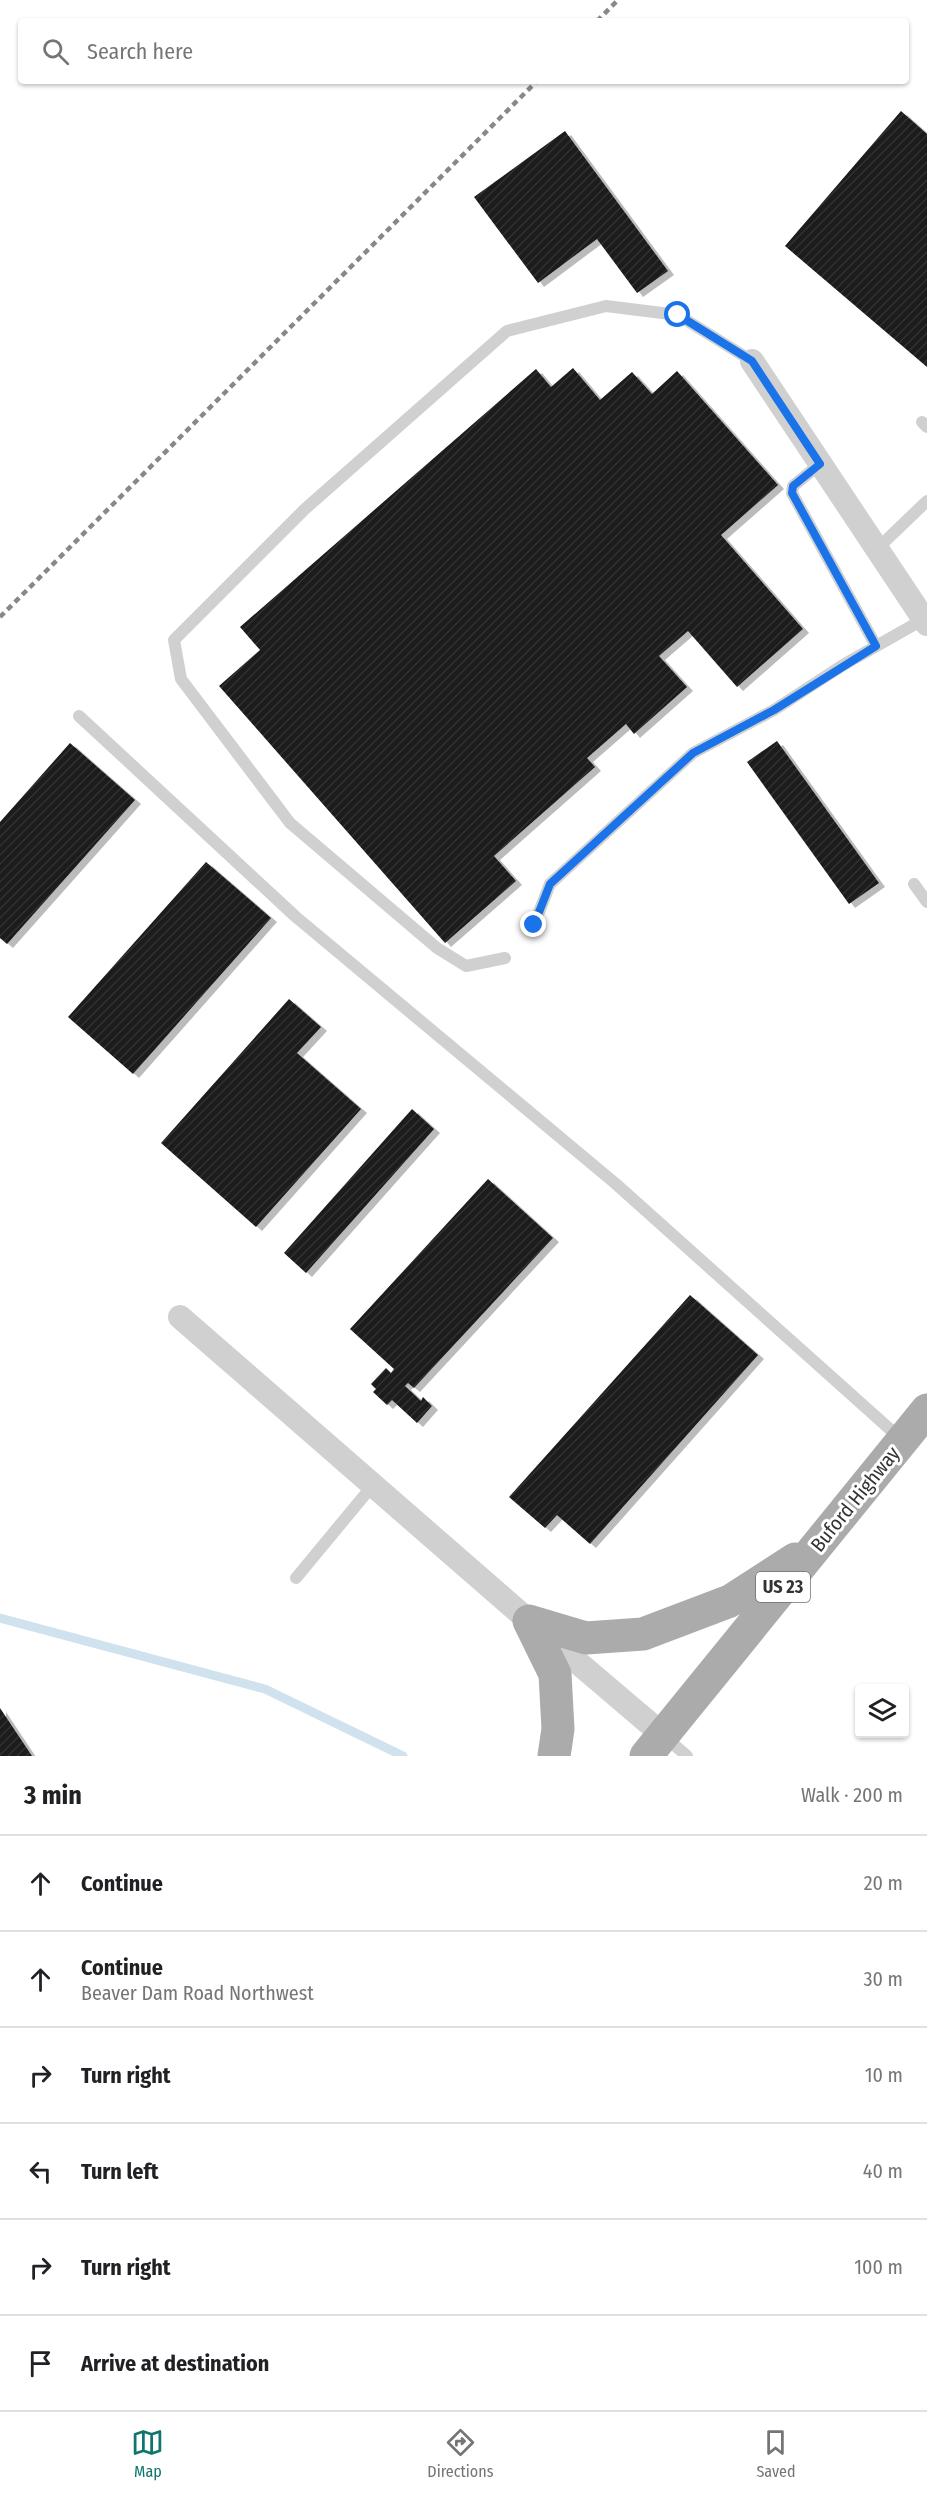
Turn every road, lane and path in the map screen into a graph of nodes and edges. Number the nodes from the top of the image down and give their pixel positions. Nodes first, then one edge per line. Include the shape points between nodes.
1 (752, 361) joint
2 (820, 464) junction
3 (927, 501) edge
4 (877, 549) junction
5 (926, 621) edge
6 (876, 646) junction
7 (79, 716) dead end
8 (914, 884) dead end
9 (927, 902) edge
10 (534, 925) dead end
11 (505, 958) dead end
12 (180, 1317) dead end
13 (927, 1410) edge
14 (903, 1440) junction
15 (373, 1485) junction
16 (819, 1543) junction
17 (296, 1578) dead end
18 (529, 1621) junction
19 (665, 1749) edge
20 (554, 1756) edge

1 - 2 street
1 - 11 lane via 678,315 606,306 507,332 305,508 174,640 181,679 290,823 437,948 466,966
2 - 4 street
2 - 6 lane via 793,486 792,493
3 - 4 lane
4 - 5 street
5 - 6 lane
6 - 10 lane via 774,710 693,753 550,884
7 - 14 lane via 296,917 616,1184
8 - 9 lane
12 - 15 street
13 - 14 main road, Buford Highway / US 23
14 - 16 main road, Buford Highway / US 23
15 - 17 lane
15 - 18 street
16 - 18 main road via 730,1601 643,1634 586,1638
16 - 19 main road, Buford Highway / US 23
18 - 19 street
18 - 20 main road via 555,1674 558,1729

